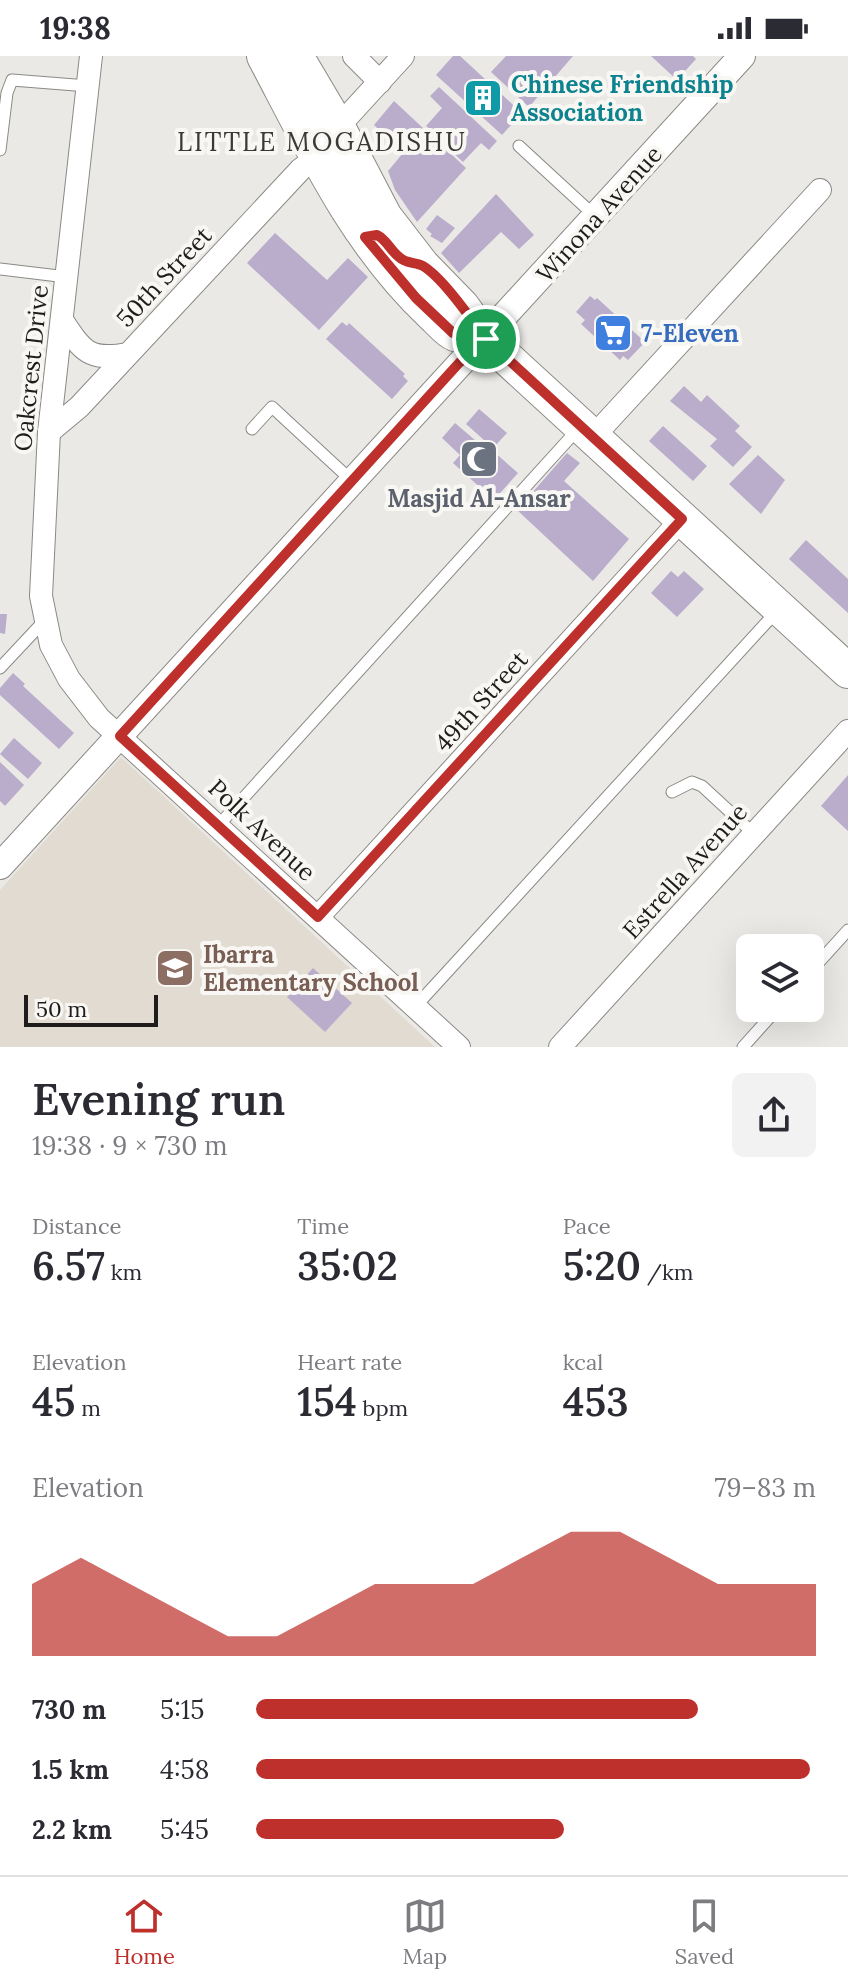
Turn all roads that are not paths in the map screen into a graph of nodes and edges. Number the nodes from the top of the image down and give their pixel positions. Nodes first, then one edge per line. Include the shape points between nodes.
1 (91, 56) edge
2 (264, 56) edge
3 (273, 56) edge
4 (296, 56) edge
5 (354, 56) edge
6 (403, 56) edge
7 (742, 56) edge
8 (380, 82) junction
9 (88, 86) junction
10 (338, 127) junction
11 (519, 146) dead end
12 (0, 150) edge
13 (318, 158) junction
14 (820, 190) dead end
15 (596, 217) junction
16 (365, 237) junction
17 (422, 265) junction
18 (0, 269) edge
19 (67, 277) junction
20 (62, 320) junction
21 (486, 339) junction
22 (128, 354) junction
23 (252, 429) dead end
24 (49, 432) junction
25 (587, 432) junction
26 (352, 481) junction
27 (682, 519) junction
28 (779, 608) junction
29 (45, 619) junction
30 (0, 668) edge
31 (848, 671) edge
32 (99, 718) joint
33 (848, 731) edge
34 (120, 736) junction
35 (672, 792) dead end
36 (218, 826) junction
37 (754, 834) junction
38 (0, 866) edge
39 (318, 917) junction
40 (848, 930) edge
41 (824, 957) edge
42 (415, 1007) junction
43 (765, 1022) edge
44 (459, 1047) edge
45 (560, 1047) edge
46 (743, 1047) edge

1 - 9 street, Oakcrest Drive
2 - 13 main road
3 - 10 main road via 305,113 319,124
4 - 10 main road
5 - 8 street
6 - 8 street
7 - 15 street, Winona Avenue
8 - 10 street
9 - 12 lane via 12,80
9 - 19 street, Oakcrest Drive
10 - 17 main road via 385,217
11 - 15 lane
13 - 16 main road
13 - 22 street, 50th Street via 282,188
14 - 25 street
15 - 21 street, Winona Avenue
16 - 17 main road via 377,235 399,258
16 - 21 main road via 453,333
17 - 21 main road
18 - 19 lane
19 - 20 street, Oakcrest Drive
20 - 22 street via 86,352 96,357
20 - 24 street, Oakcrest Drive
21 - 25 main road
21 - 26 street, Winona Avenue
22 - 24 street, 50th Street
23 - 26 lane via 272,407
24 - 29 street, Oakcrest Drive via 41,596
25 - 27 main road
25 - 36 lane
26 - 34 street, Winona Avenue
27 - 28 main road
27 - 39 street, 49th Street
28 - 31 main road
28 - 42 lane
29 - 30 lane
29 - 32 street, Oakcrest Drive via 51,645 69,679
32 - 34 street, Polk Avenue
33 - 37 street, Estrella Avenue
34 - 36 street, Polk Avenue
34 - 38 street, Winona Avenue
35 - 37 lane via 692,782 702,786
36 - 39 street, Polk Avenue
37 - 45 street, Estrella Avenue
39 - 42 street, Polk Avenue
40 - 41 lane
42 - 44 street, Polk Avenue
43 - 46 lane

